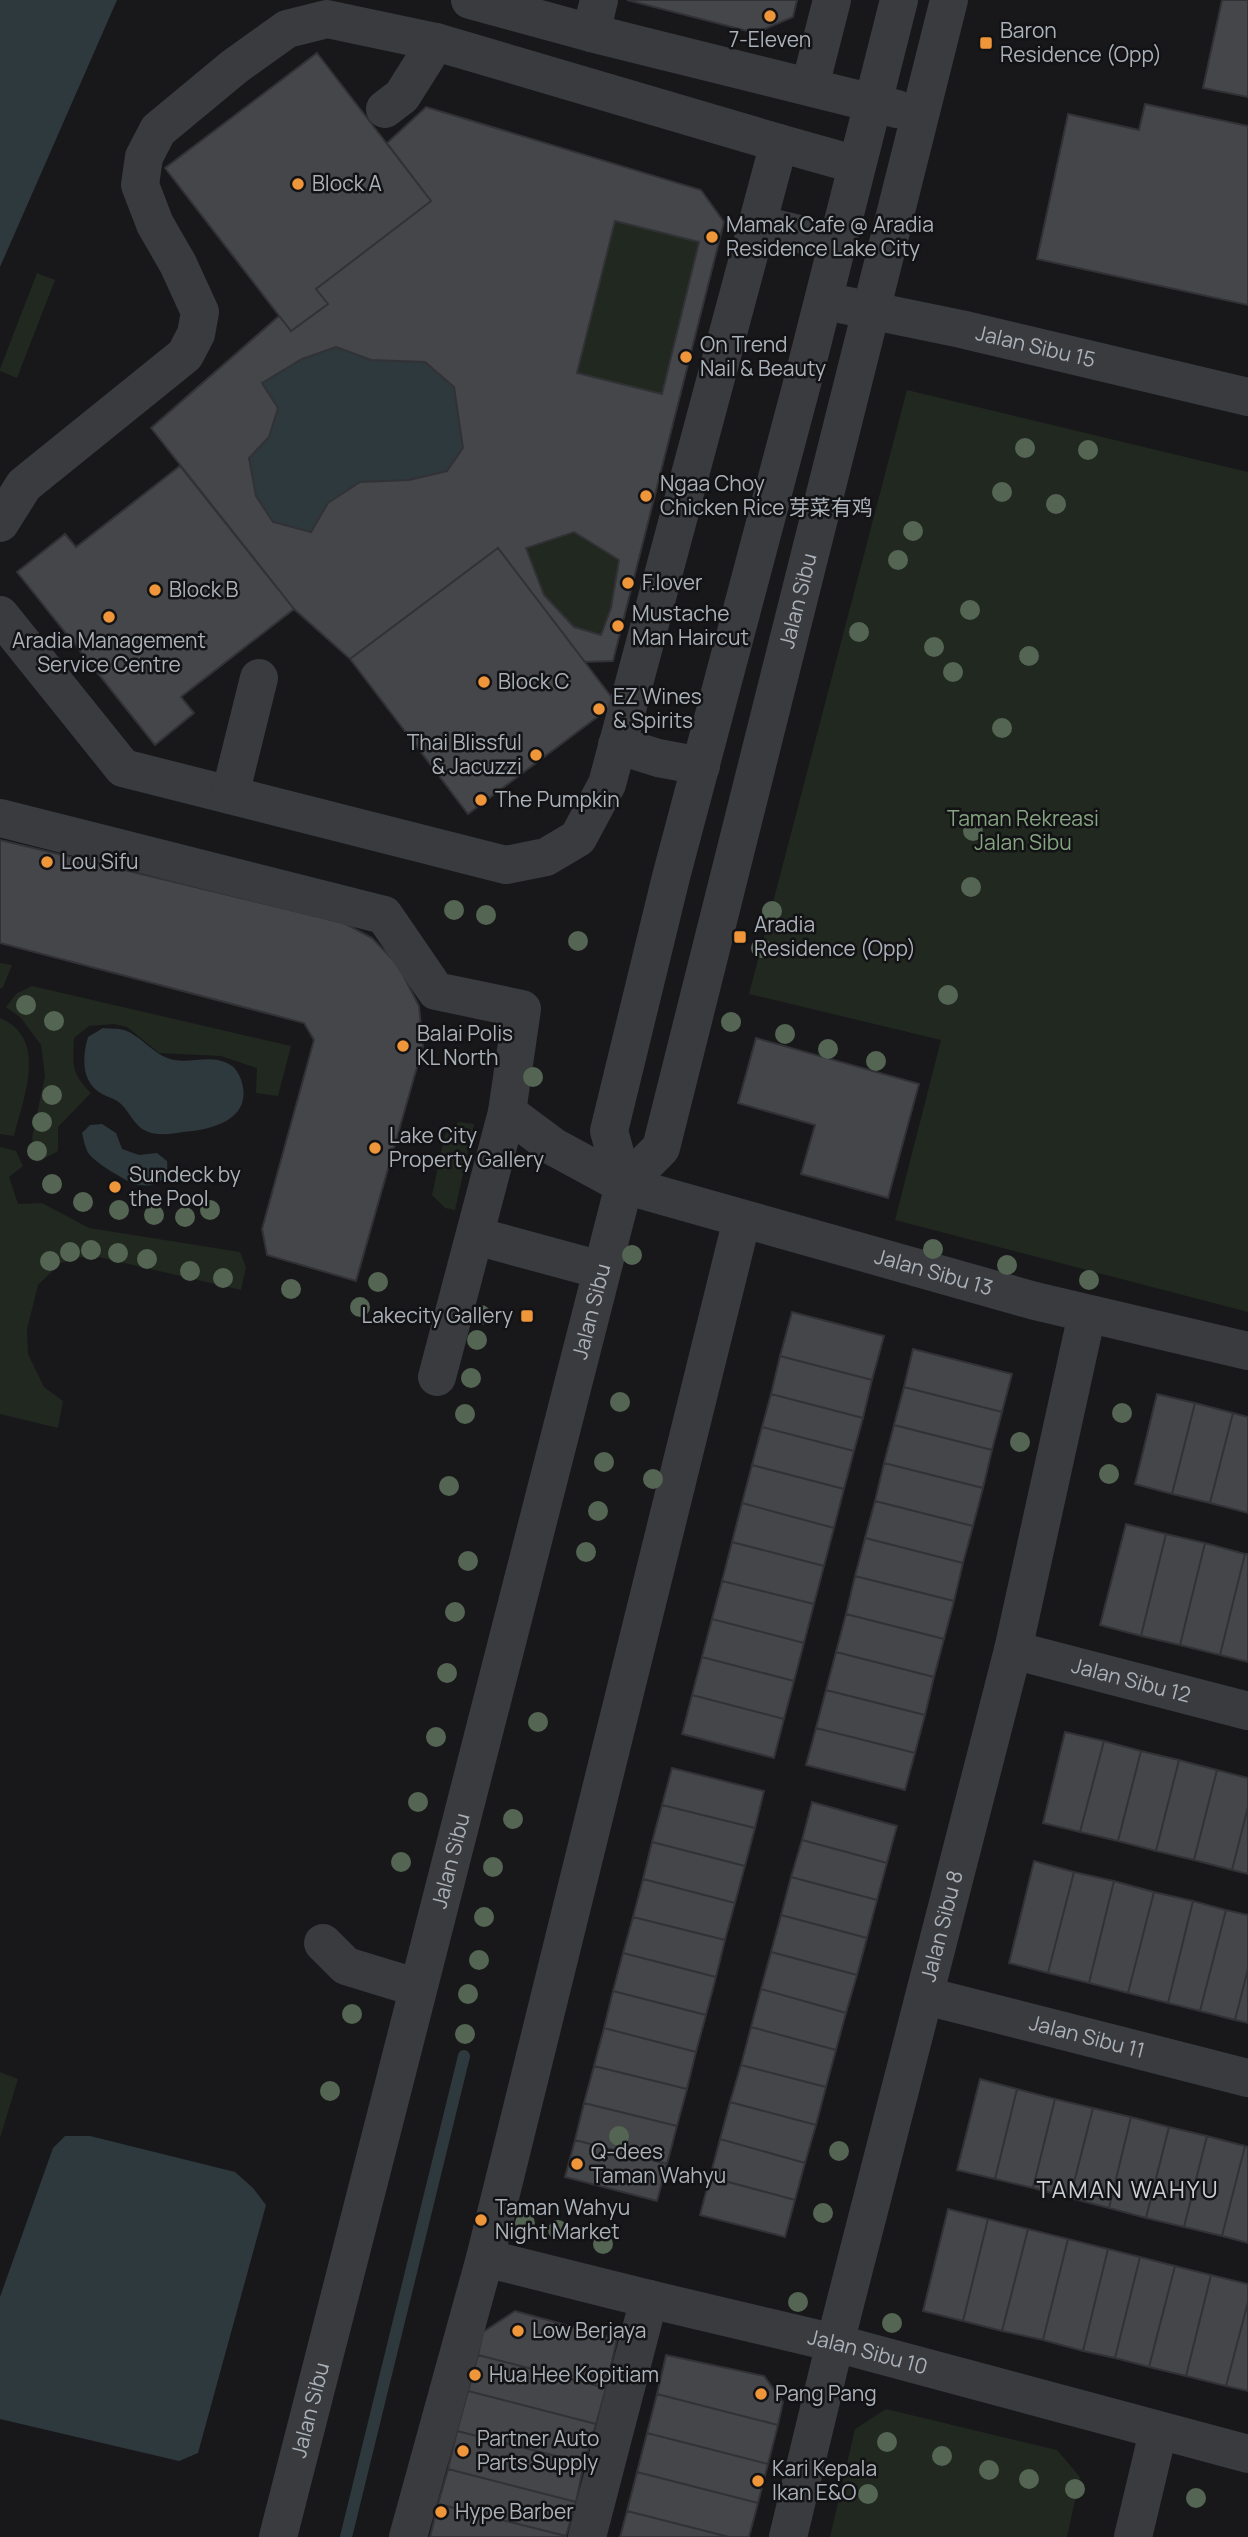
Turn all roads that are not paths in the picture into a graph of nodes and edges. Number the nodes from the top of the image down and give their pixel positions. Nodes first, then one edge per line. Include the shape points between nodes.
1 (470, 0) edge
2 (832, 0) edge
3 (899, 0) edge
4 (949, 0) edge
5 (595, 17) edge
6 (436, 42) junction
7 (810, 86) junction
8 (874, 103) junction
9 (385, 109) dead end
10 (919, 115) junction
11 (779, 143) junction
12 (857, 166) junction
13 (757, 224) junction
14 (837, 243) junction
15 (823, 301) junction
16 (870, 311) junction
17 (1248, 397) edge
18 (0, 523) edge
19 (0, 615) edge
20 (259, 678) dead end
21 (617, 745) junction
22 (701, 766) junction
23 (230, 795) junction
24 (0, 818) edge
25 (507, 1112) junction
26 (624, 1185) junction
27 (742, 1219) junction
28 (476, 1236) junction
29 (601, 1270) junction
30 (1087, 1314) junction
31 (1248, 1350) edge
32 (437, 1377) dead end
33 (1013, 1650) junction
34 (1248, 1711) edge
35 (323, 1944) dead end
36 (418, 1988) junction
37 (926, 1996) junction
38 (1248, 2078) edge
39 (485, 2258) junction
40 (649, 2300) junction
41 (835, 2343) junction
42 (1158, 2432) junction
43 (1248, 2454) edge
44 (278, 2537) edge
45 (408, 2537) edge
46 (587, 2537) edge
47 (788, 2537) edge
48 (1133, 2537) edge

1 - 5 street
2 - 7 street
3 - 8 street
4 - 10 street, Jalan Sibu
5 - 7 street
6 - 9 street via 402,96
6 - 11 street
6 - 18 street via 327,19 287,29 158,130 144,156 140,185 200,312 196,334 186,355 24,485
7 - 8 street
8 - 10 street
8 - 12 street
10 - 16 street, Jalan Sibu
11 - 12 street
11 - 13 street
12 - 14 street
13 - 14 street
13 - 21 street
14 - 15 street
15 - 16 street, Jalan Sibu 15
15 - 22 street
16 - 17 street, Jalan Sibu 15
16 - 26 street, Jalan Sibu via 661,1147
19 - 23 street via 123,768
20 - 23 street
21 - 22 street
21 - 23 street via 607,784 578,838 546,857 506,865
22 - 26 street via 609,1131
24 - 25 street via 384,915 436,990 522,1009
25 - 26 street, Jalan Sibu 13 via 554,1147
25 - 28 street
26 - 27 street, Jalan Sibu 13
26 - 29 street, Jalan Sibu
27 - 30 street, Jalan Sibu 13
27 - 39 street
28 - 29 street
28 - 32 street
29 - 36 street, Jalan Sibu
30 - 31 street, Jalan Sibu 13
30 - 33 street, Jalan Sibu 8
33 - 34 street, Jalan Sibu 12
33 - 37 street, Jalan Sibu 8
35 - 36 street via 346,1966
36 - 44 street, Jalan Sibu
37 - 38 street, Jalan Sibu 11
37 - 41 street, Jalan Sibu 8
39 - 40 street, Jalan Sibu 10
39 - 45 street
40 - 41 street, Jalan Sibu 10
40 - 46 street
41 - 42 street, Jalan Sibu 10
41 - 47 street, Jalan Sibu 8
42 - 43 street, Jalan Sibu 10
42 - 48 street

